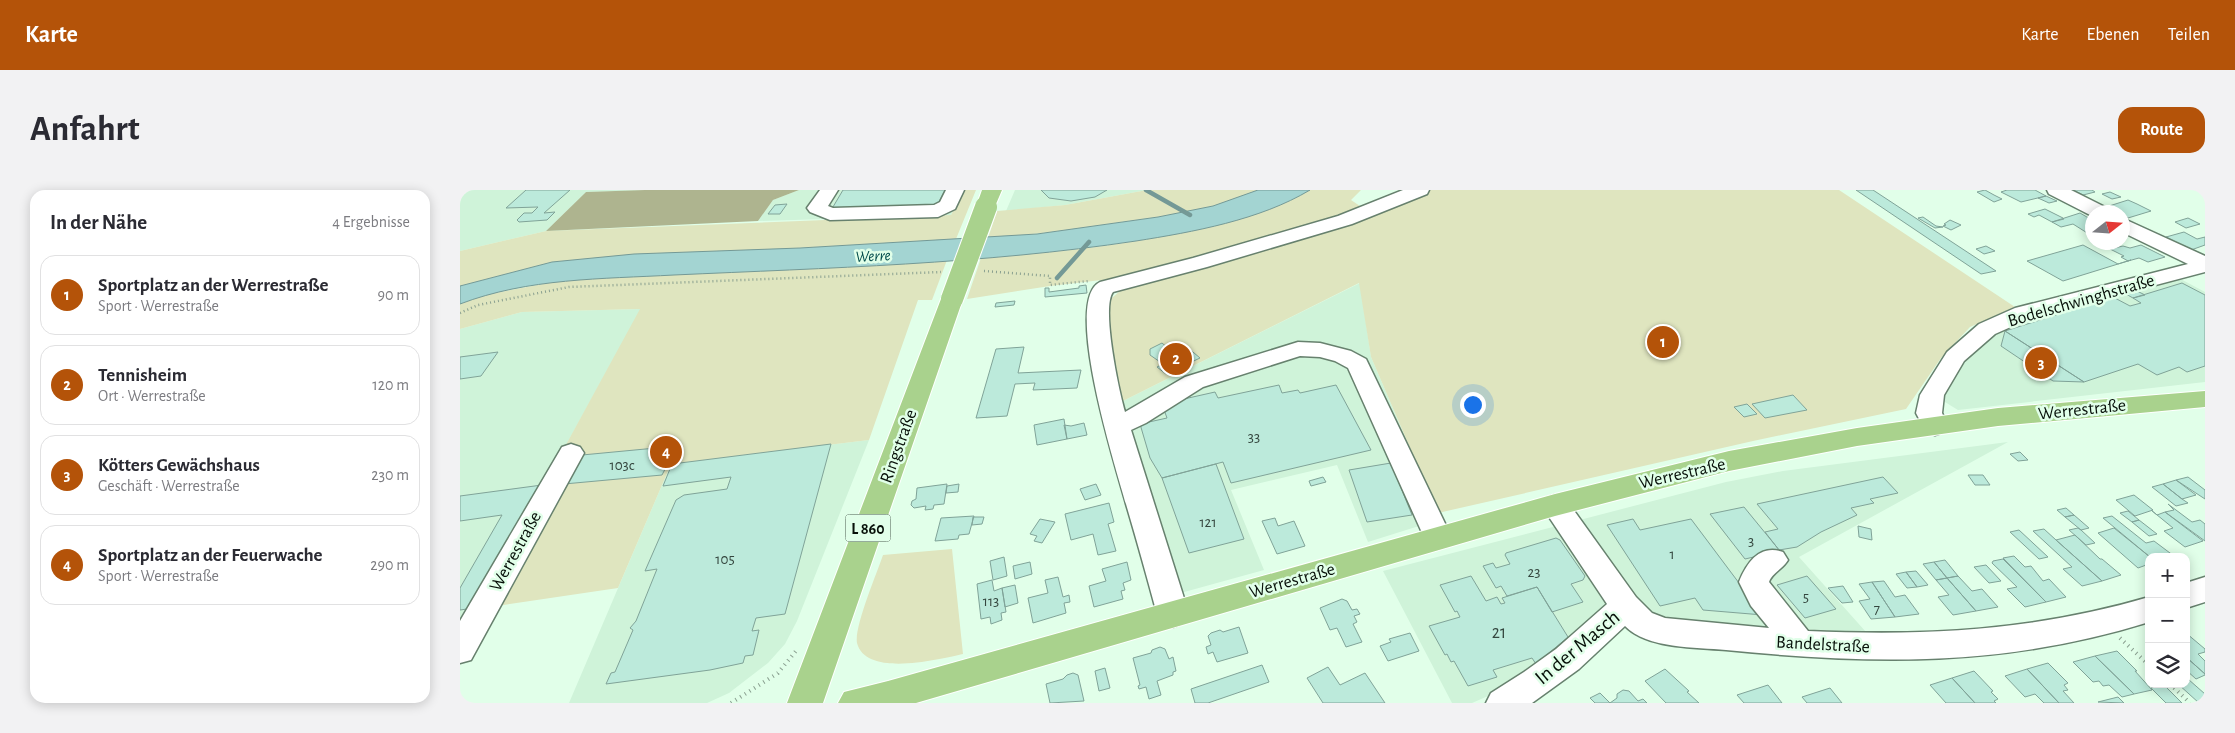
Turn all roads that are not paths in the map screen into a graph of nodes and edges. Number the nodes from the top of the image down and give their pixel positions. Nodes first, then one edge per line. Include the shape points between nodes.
1 (829, 190) edge
2 (955, 190) edge
3 (1420, 190) edge
4 (2056, 190) edge
5 (989, 198) edge
6 (2086, 205) edge
7 (2130, 228) edge
8 (2205, 265) edge
9 (2205, 398) edge
10 (1117, 426) junction
11 (1935, 426) junction
12 (571, 452) dead end
13 (1555, 505) junction
14 (1438, 538) junction
15 (1773, 560) dead end
16 (2205, 589) edge
17 (2190, 595) edge
18 (1625, 606) junction
19 (2145, 610) edge
20 (1173, 614) junction
21 (1800, 644) junction
22 (460, 650) edge
23 (805, 703) edge
24 (856, 703) edge
25 (1503, 703) edge

1 - 2 street via 817,208 830,214 938,210 948,205
3 - 10 street via 1345,220 1200,263 1104,287 1100,292 1099,315 1104,371
4 - 6 street
5 - 23 main road, Ringstraße / L 860, bridge
7 - 8 street, Bodelschwinghstraße
8 - 11 street, Bodelschwinghstraße via 2023,314 1987,329 1955,357 1932,395 1929,413
9 - 11 main road, Werrestraße via 2084,408
10 - 14 street via 1194,382 1298,349 1342,356 1358,364
10 - 20 street
11 - 13 main road, Werrestraße via 1729,461
12 - 22 street, Werrestraße
13 - 14 main road, Werrestraße
13 - 18 street, Bandelstraße
14 - 20 main road, Werrestraße
15 - 21 street via 1758,571 1754,582
16 - 17 street
18 - 21 street, Bandelstraße via 1640,622 1662,631
18 - 25 street, In der Masch via 1596,636 1526,690
19 - 21 street, Bandelstraße via 2103,623 2025,638 1944,646
20 - 24 main road, Werrestraße

